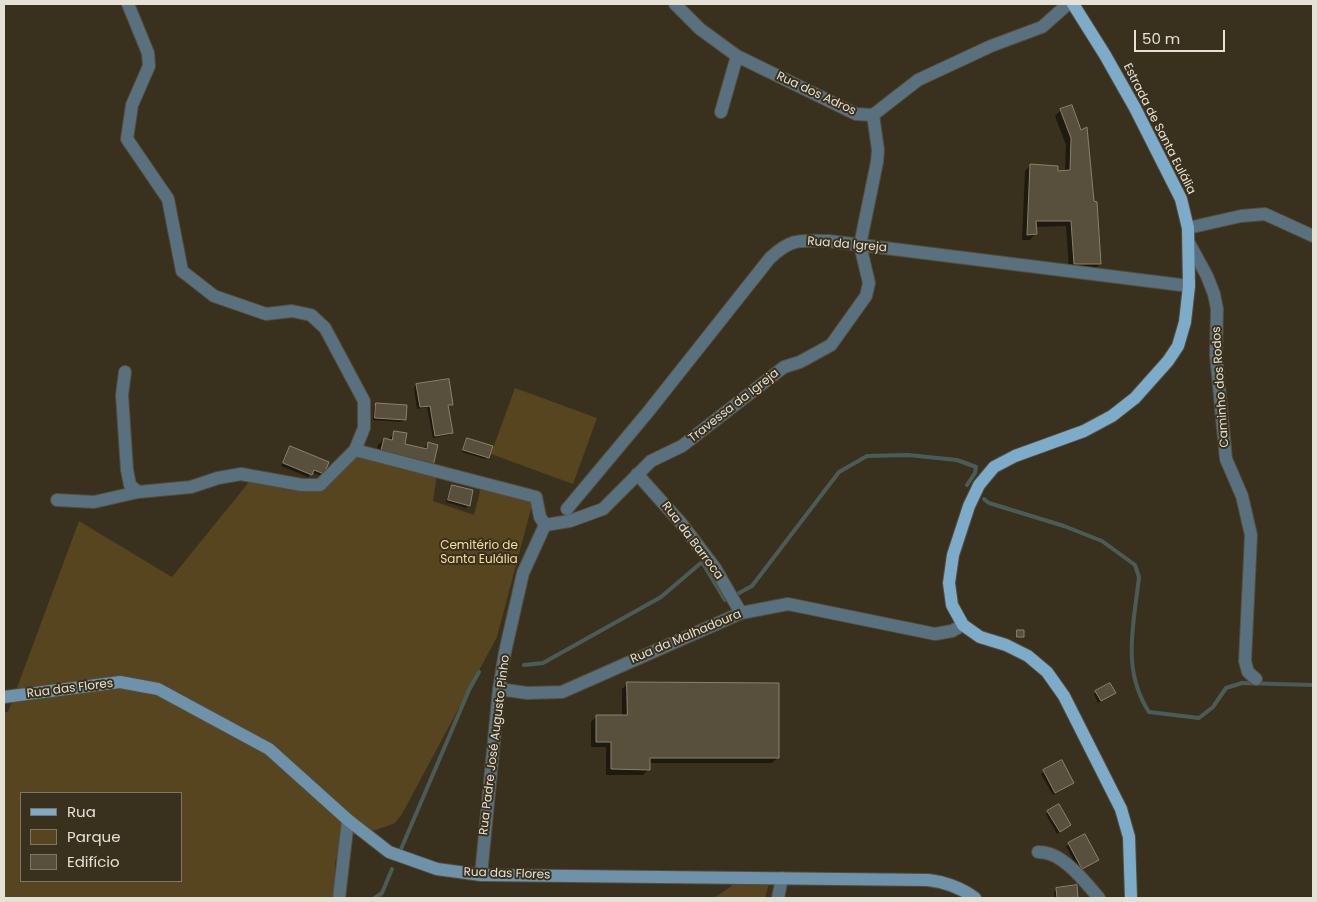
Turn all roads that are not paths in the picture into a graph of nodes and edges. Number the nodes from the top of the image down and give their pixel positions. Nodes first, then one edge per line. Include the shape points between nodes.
1 (128, 4) edge
2 (675, 4) edge
3 (1068, 4) edge
4 (1073, 4) edge
5 (737, 56) junction
6 (721, 112) dead end
7 (873, 115) junction
8 (1188, 228) junction
9 (1313, 236) edge
10 (1189, 243) junction
11 (860, 245) junction
12 (1189, 286) junction
13 (125, 372) dead end
14 (355, 450) junction
15 (637, 474) junction
16 (138, 492) junction
17 (57, 500) dead end
18 (567, 509) dead end
19 (545, 525) junction
20 (741, 613) junction
21 (963, 625) junction
22 (1256, 679) dead end
23 (499, 689) junction
24 (4, 697) edge
25 (348, 820) junction
26 (1038, 852) dead end
27 (481, 875) junction
28 (782, 878) junction
29 (339, 898) edge
30 (778, 898) edge
31 (975, 898) edge
32 (1099, 898) edge
33 (1131, 898) edge

1 - 14 street via 148,53 149,66 132,105 127,140 168,199 182,271 214,296 266,314 292,311 311,315 325,328 364,401 364,428
2 - 5 street, Rua dos Adros via 700,29
3 - 7 street, Rua dos Adros via 1042,27 991,46 918,80
4 - 8 main road, Estrada de Santa Eulália via 1135,108 1181,199
5 - 6 street
5 - 7 street, Rua dos Adros via 856,114
7 - 11 street via 877,162
8 - 9 street via 1240,216 1265,214
8 - 10 main road, Estrada de Santa Eulália
10 - 12 main road, Estrada de Santa Eulália
10 - 22 street, Caminho dos Rodos via 1207,276 1217,309 1216,354 1226,459 1242,496 1251,535 1245,661 1248,672
11 - 12 street, Rua da Igreja
11 - 15 street, Travessa da Igreja via 870,283 866,296 831,345 784,368 682,446 651,461
11 - 18 street, Rua da Igreja via 797,241 784,246 770,258
12 - 21 main road, Estrada de Santa Eulália via 1185,322 1178,346 1136,398 1084,431 994,467 979,485 953,555 949,583 952,605
13 - 16 street via 122,395 127,470 130,484
14 - 16 street via 320,485 241,474 191,487
14 - 19 street via 536,497
15 - 19 street, Travessa da Igreja via 603,509 570,521
15 - 20 street, Rua da Barroca via 681,523 718,573
16 - 17 street via 94,502
19 - 23 street, Rua Padre José Augusto Pinho via 523,573
20 - 21 street, Rua da Malhadoura via 788,604 935,634
20 - 23 street, Rua da Malhadoura via 562,692 527,693
21 - 33 main road via 980,637 1028,656 1047,672 1064,696 1121,809 1129,837
23 - 27 street, Rua Padre José Augusto Pinho
24 - 25 street, Rua das Flores via 120,682 158,689 269,749
25 - 27 street, Rua das Flores via 389,852 437,869
25 - 29 street
26 - 32 street via 1051,854 1066,865
27 - 28 street, Rua das Flores
28 - 30 street
28 - 31 street, Rua das Flores via 928,880 958,887

